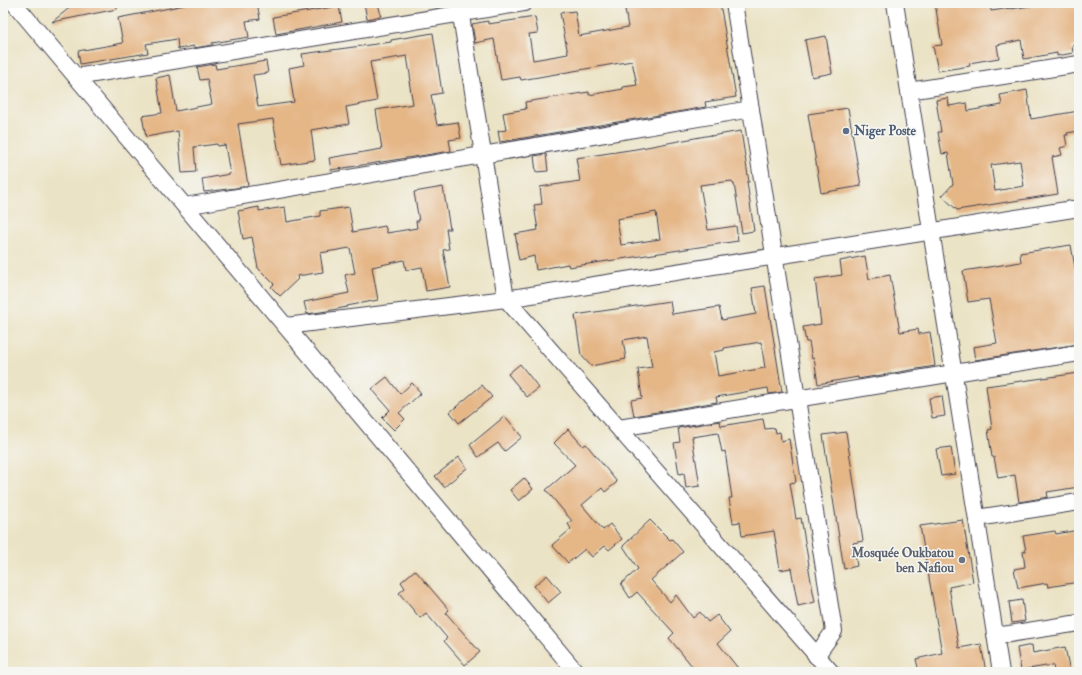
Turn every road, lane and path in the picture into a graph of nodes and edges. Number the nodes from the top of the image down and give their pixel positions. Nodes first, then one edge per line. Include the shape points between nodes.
1 (14, 3) edge
2 (524, 3) edge
3 (734, 3) edge
4 (895, 3) edge
5 (460, 8) edge
6 (1079, 64) edge
7 (76, 77) junction
8 (909, 91) junction
9 (751, 109) junction
10 (483, 155) junction
11 (185, 206) junction
12 (1079, 208) edge
13 (932, 232) junction
14 (775, 257) junction
15 (506, 299) junction
16 (286, 326) junction
17 (1079, 353) edge
18 (954, 373) junction
19 (797, 398) junction
20 (619, 428) junction
21 (1079, 502) edge
22 (977, 518) junction
23 (1079, 623) edge
24 (996, 636) junction
25 (816, 656) junction
26 (576, 672) edge
27 (831, 672) edge
28 (1001, 672) edge

1 - 7 street
2 - 5 street
3 - 9 street
4 - 8 street
5 - 7 street
5 - 10 street
6 - 8 street
7 - 11 street
8 - 13 street
9 - 10 street
9 - 14 street
10 - 11 street
10 - 15 street
11 - 16 street
12 - 13 street
13 - 14 street
13 - 18 street
14 - 15 street
14 - 19 street
15 - 16 street
15 - 20 street
16 - 26 street
17 - 18 street
18 - 19 street
18 - 22 street
19 - 20 street
19 - 25 street via 834,631
20 - 25 street
21 - 22 street
22 - 24 street
23 - 24 street
24 - 28 street
25 - 27 street

